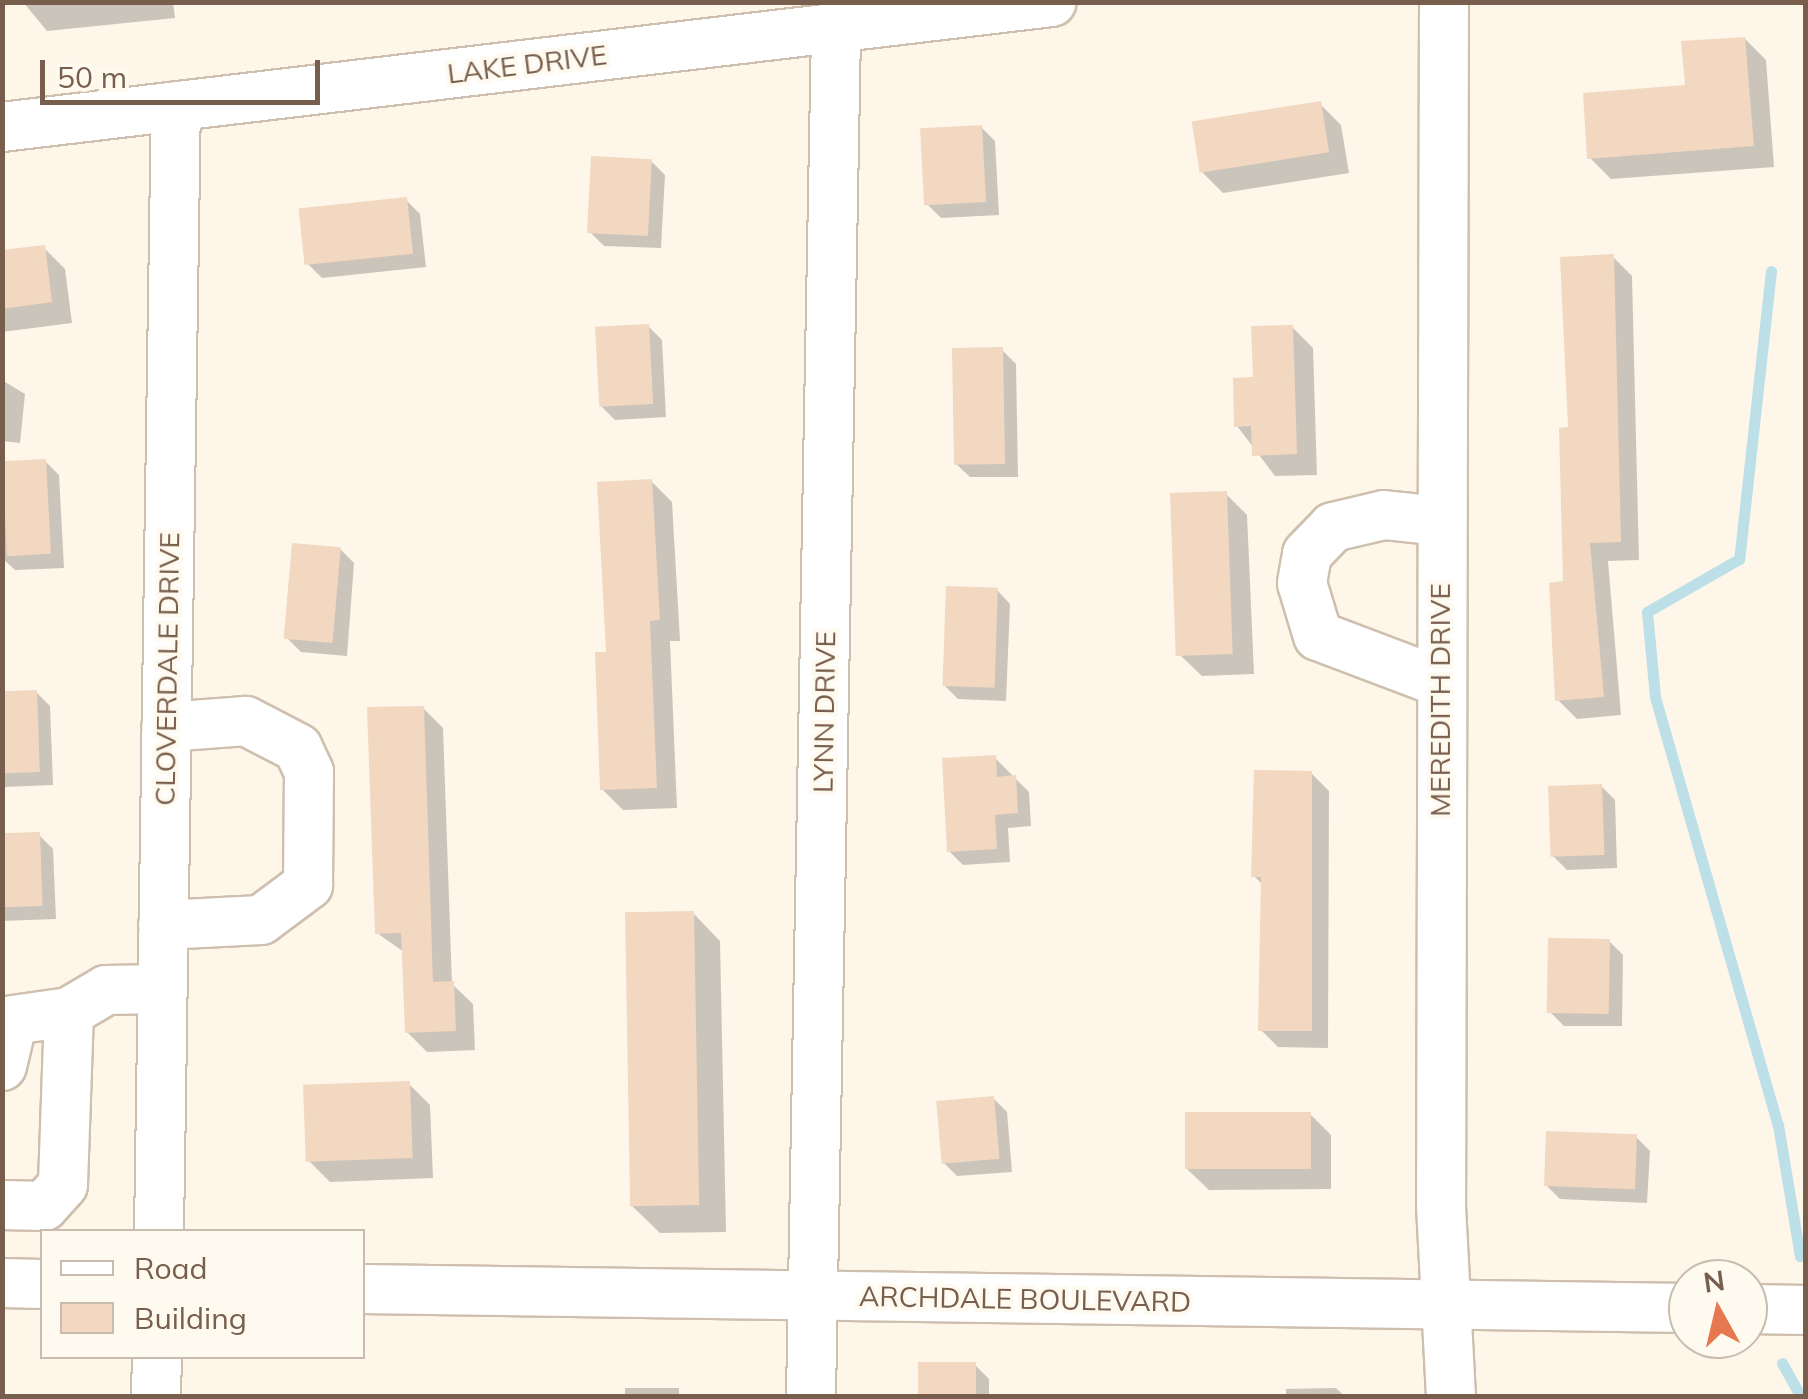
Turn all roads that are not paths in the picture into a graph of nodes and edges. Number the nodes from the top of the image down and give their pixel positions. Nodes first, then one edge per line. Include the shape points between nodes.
1 (1052, 2) edge
2 (1444, 2) edge
3 (836, 28) junction
4 (176, 106) junction
5 (2, 126) edge
6 (1440, 521) junction
7 (1440, 682) junction
8 (166, 727) junction
9 (163, 925) junction
10 (162, 989) junction
11 (69, 1012) junction
12 (2, 1066) edge
13 (2, 1205) edge
14 (158, 1229) edge
15 (2, 1283) edge
16 (40, 1284) edge
17 (365, 1290) edge
18 (813, 1296) junction
19 (1449, 1303) junction
20 (1668, 1308) edge
21 (1768, 1309) edge
22 (1806, 1310) edge
23 (156, 1359) edge
24 (156, 1396) edge
25 (811, 1396) edge
26 (1451, 1396) edge

1 - 3 street, LAKE DRIVE
2 - 6 street, MEREDITH DRIVE
3 - 4 street, LAKE DRIVE
3 - 18 street, LYNN DRIVE
4 - 5 street, LAKE DRIVE
4 - 8 street, CLOVERDALE DRIVE
6 - 7 street, MEREDITH DRIVE
6 - 7 street via 1384,515 1333,527 1307,554 1302,584 1318,636
7 - 19 street, MEREDITH DRIVE via 1441,1206
8 - 9 street, CLOVERDALE DRIVE
8 - 9 street via 246,721 298,748 309,772 308,886 261,920
9 - 10 street, CLOVERDALE DRIVE
10 - 11 street via 106,990
10 - 14 street, CLOVERDALE DRIVE
11 - 12 street via 13,1020
11 - 13 street via 64,1185 44,1206
15 - 16 street
17 - 18 street, ARCHDALE BOULEVARD
18 - 19 street, ARCHDALE BOULEVARD
18 - 25 street, LYNN DRIVE
19 - 20 street, ARCHDALE BOULEVARD
19 - 26 street, MEREDITH DRIVE
21 - 22 street
23 - 24 street

